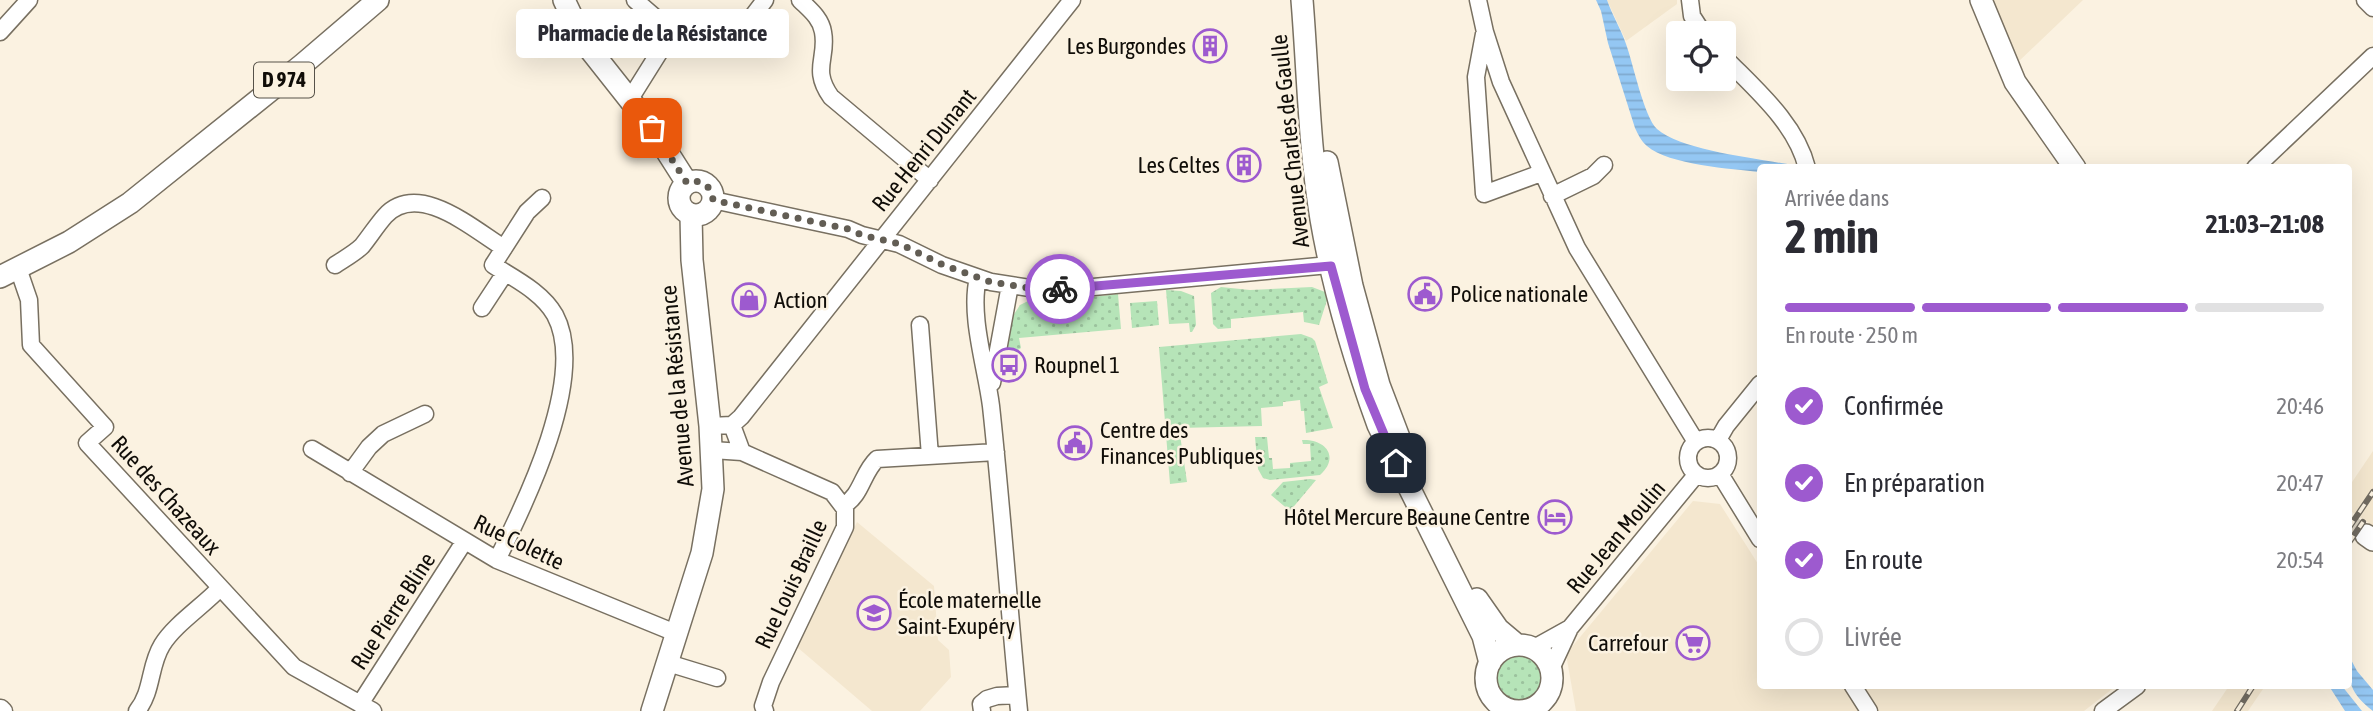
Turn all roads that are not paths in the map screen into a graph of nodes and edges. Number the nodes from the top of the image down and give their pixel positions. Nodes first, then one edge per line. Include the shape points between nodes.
1 (29, 0) edge
2 (378, 0) edge
3 (635, 0) edge
4 (765, 0) edge
5 (800, 0) edge
6 (1072, 0) edge
7 (1302, 0) edge
8 (1310, 0) edge
9 (1478, 0) edge
10 (1690, 0) edge
11 (1981, 0) edge
12 (2365, 0) edge
13 (567, 1) edge
14 (2373, 8) edge
15 (1695, 21) edge
16 (0, 32) edge
17 (1485, 33) junction
18 (736, 38) dead end
19 (2373, 56) edge
20 (1736, 69) edge
21 (630, 99) junction
22 (1806, 164) edge
23 (2072, 164) edge
24 (2259, 164) edge
25 (1604, 165) dead end
26 (1541, 173) junction
27 (930, 180) junction
28 (687, 183) junction
29 (1552, 196) junction
30 (542, 198) dead end
31 (713, 200) junction
32 (691, 215) junction
33 (882, 239) junction
34 (504, 248) junction
35 (335, 265) dead end
36 (1338, 265) junction
37 (9, 273) edge
38 (505, 273) junction
39 (978, 278) junction
40 (1010, 285) junction
41 (482, 308) dead end
42 (920, 325) dead end
43 (1757, 388) edge
44 (989, 394) junction
45 (425, 414) dead end
46 (732, 425) junction
47 (710, 426) junction
48 (1718, 440) junction
49 (1696, 442) junction
50 (312, 449) dead end
51 (712, 450) junction
52 (742, 452) junction
53 (996, 452) junction
54 (930, 456) junction
55 (350, 473) junction
56 (1720, 474) junction
57 (1696, 475) junction
58 (843, 506) junction
59 (1757, 533) edge
60 (464, 542) junction
61 (496, 560) junction
62 (220, 588) junction
63 (1570, 628) junction
64 (678, 635) junction
65 (1525, 646) junction
66 (668, 663) junction
67 (1490, 663) junction
68 (1551, 669) junction
69 (717, 678) dead end
70 (1855, 689) edge
71 (2133, 689) edge
72 (1018, 703) edge
73 (1550, 703) edge
74 (367, 707) edge
75 (137, 711) edge
76 (652, 711) edge
77 (765, 711) edge
78 (982, 711) edge
79 (1522, 711) edge
80 (1869, 711) edge
81 (2103, 711) edge

1 - 16 street
2 - 37 main road, D 974 via 131,203
3 - 21 street via 672,32
4 - 18 street
5 - 27 street via 823,30 820,68 831,97
6 - 27 street, Rue Henri Dunant
7 - 36 main road, Avenue Charles de Gaulle via 1320,216
8 - 36 main road, Avenue Charles de Gaulle
9 - 17 street
10 - 15 street
11 - 23 main road via 2015,82
12 - 14 street
13 - 21 main road via 584,42
17 - 26 street
17 - 26 street via 1476,77 1484,194
19 - 24 street
20 - 22 street via 1789,129
21 - 28 main road
25 - 29 street via 1593,176
26 - 29 street
27 - 33 street, Rue Henri Dunant
28 - 31 main road via 705,184
28 - 32 main road, Avenue de la Résistance via 679,202
29 - 49 street via 1587,266
30 - 34 street
31 - 32 main road via 704,214
31 - 33 street
32 - 47 main road, Avenue de la Résistance
33 - 39 street
33 - 46 street, Rue Henri Dunant
34 - 35 street via 432,205 405,202 385,216 360,248
34 - 38 street via 493,265
36 - 40 street via 1072,289
36 - 65 main road, Avenue Charles de Gaulle via 1406,459 1435,519 1476,598 1498,629
36 - 67 main road, Avenue Charles de Gaulle via 1365,389 1378,425 1483,636
37 - 62 street, Rue des Chazeaux via 29,300 31,345 105,427 87,443
38 - 41 street
38 - 61 street via 542,297 555,315 566,359 541,462
39 - 40 street
39 - 44 street via 977,318
40 - 44 street
42 - 54 street
43 - 48 street
44 - 53 street
45 - 55 street via 383,434
46 - 47 street
46 - 52 street
47 - 51 main road, Avenue de la Résistance
48 - 49 street
48 - 56 street via 1728,457
49 - 57 street via 1687,458
50 - 55 street, Rue Colette
51 - 52 street
51 - 64 main road, Avenue de la Résistance via 708,528
52 - 58 street, Rue Louis Braille via 832,492
53 - 54 street
53 - 72 street
54 - 58 street via 877,459 856,496
55 - 60 street, Rue Colette
56 - 57 street via 1709,478
56 - 59 street
57 - 63 street, Rue Jean Moulin
58 - 77 street, Rue Louis Braille via 845,527 771,682
60 - 61 street, Rue Colette
60 - 74 street, Rue Pierre Bline
61 - 64 street, Rue Colette
62 - 74 street, Rue des Chazeaux via 294,667
62 - 75 street via 162,643 148,693
63 - 65 street, Rue Jean Moulin
63 - 68 street, Rue Jean Moulin
64 - 66 main road, Avenue de la Résistance
65 - 67 main road via 1504,648
65 - 68 main road via 1545,656
66 - 69 street
66 - 76 main road, Avenue de la Résistance
67 - 79 main road via 1486,679 1494,698 1504,707
68 - 73 main road
70 - 80 street
71 - 81 street
72 - 78 street via 987,699 981,704
73 - 79 main road

